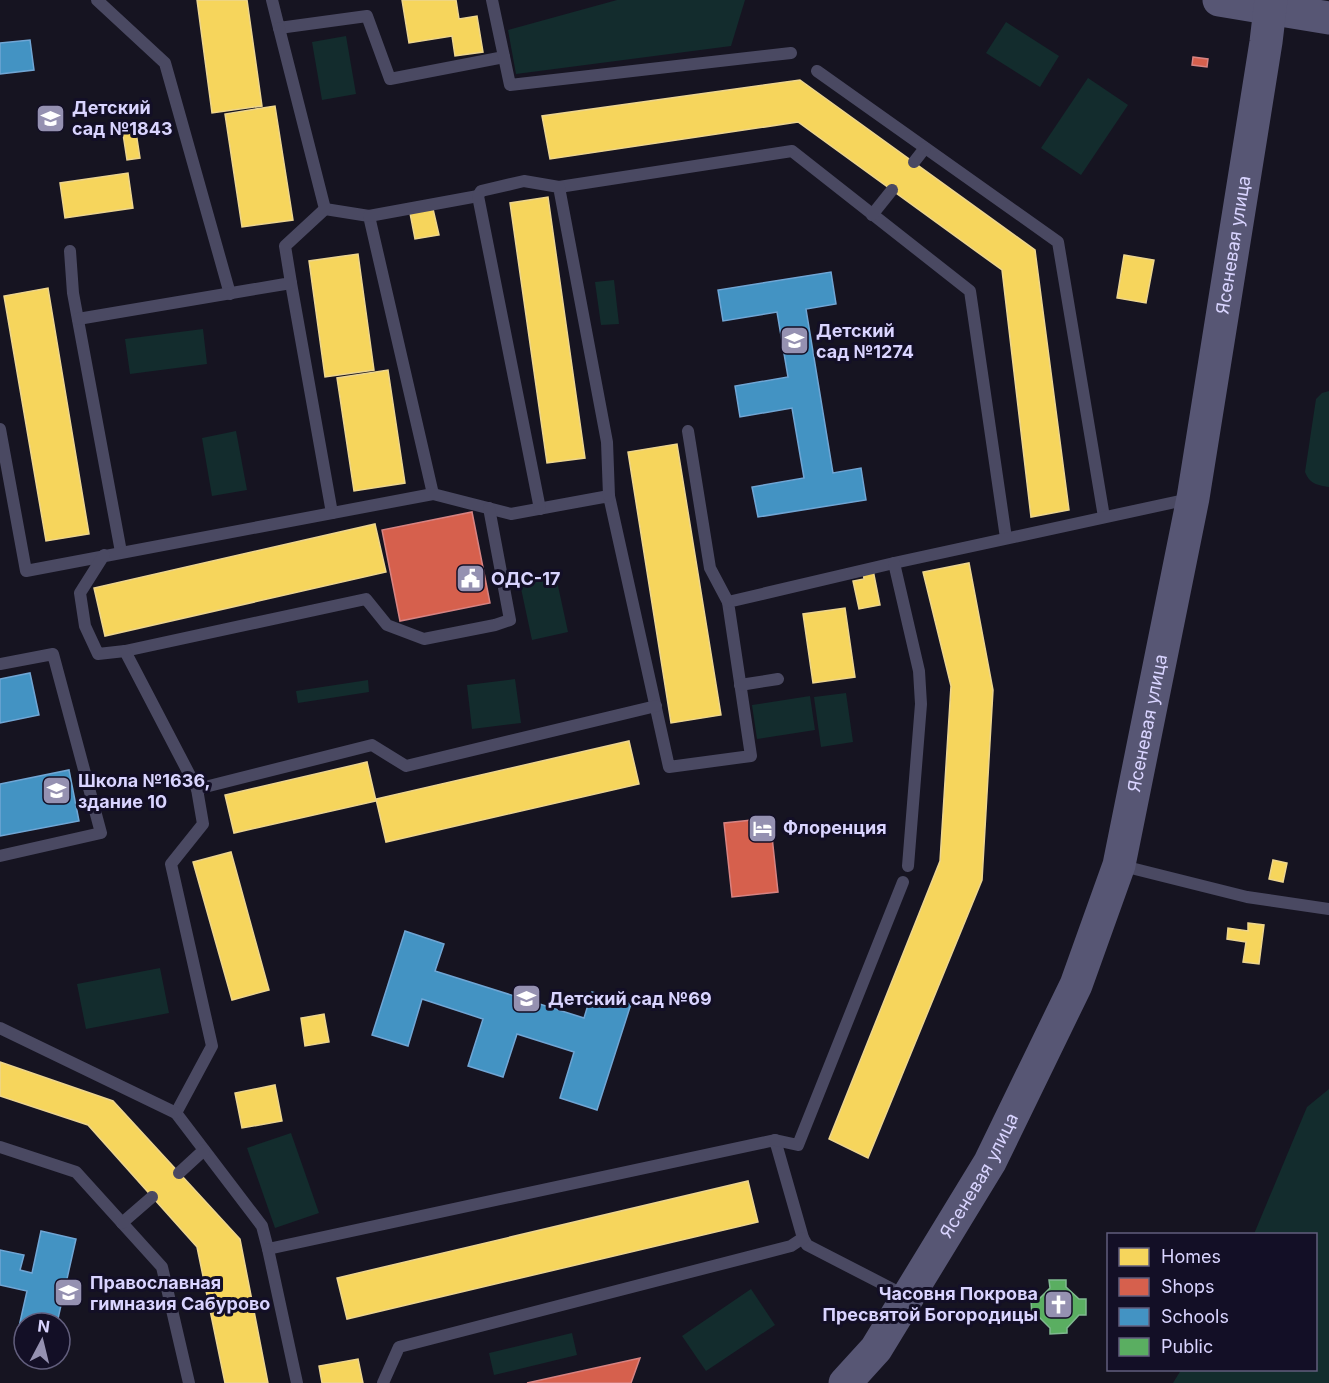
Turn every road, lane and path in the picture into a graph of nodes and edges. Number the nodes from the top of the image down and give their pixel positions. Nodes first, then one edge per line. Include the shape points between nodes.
1 (97, 0) edge
2 (272, 0) edge
3 (492, 0) edge
4 (1219, 0) edge
5 (1270, 5) edge
6 (1329, 18) edge
7 (279, 28) junction
8 (791, 53) dead end
9 (504, 57) junction
10 (817, 71) dead end
11 (925, 148) junction
12 (914, 162) dead end
13 (559, 187) junction
14 (892, 190) dead end
15 (478, 196) junction
16 (325, 209) junction
17 (872, 215) junction
18 (369, 216) junction
19 (70, 251) dead end
20 (291, 283) junction
21 (230, 294) junction
22 (78, 319) junction
23 (0, 429) edge
24 (688, 431) dead end
25 (433, 494) junction
26 (609, 496) junction
27 (1193, 498) junction
28 (489, 508) junction
29 (540, 509) junction
30 (332, 513) junction
31 (1104, 518) junction
32 (1006, 538) junction
33 (121, 552) junction
34 (104, 555) junction
35 (894, 563) junction
36 (728, 602) junction
37 (125, 651) junction
38 (0, 664) edge
39 (778, 679) dead end
40 (741, 685) junction
41 (656, 706) junction
42 (197, 789) junction
43 (0, 856) edge
44 (908, 866) dead end
45 (1119, 866) junction
46 (903, 882) dead end
47 (1329, 909) edge
48 (0, 1028) edge
49 (176, 1113) junction
50 (775, 1140) junction
51 (0, 1147) edge
52 (204, 1150) junction
53 (179, 1173) dead end
54 (152, 1197) dead end
55 (122, 1224) junction
56 (803, 1238) junction
57 (268, 1249) junction
58 (908, 1297) junction
59 (849, 1382) edge
60 (189, 1383) edge
61 (297, 1383) edge
62 (383, 1383) edge

1 - 21 lane via 165,63
2 - 7 lane
3 - 9 lane
4 - 5 main road
5 - 6 main road
5 - 27 main road, Ясеневая улица
7 - 9 lane via 367,16 390,78
7 - 16 lane
8 - 9 lane via 510,85
10 - 11 lane
11 - 12 lane
11 - 31 lane via 1058,242
13 - 15 lane via 524,181 481,191
13 - 17 lane via 792,151
13 - 26 lane via 607,442
14 - 17 lane
15 - 18 lane
15 - 29 lane
16 - 18 lane
16 - 20 lane via 285,246
17 - 32 lane via 970,291
18 - 25 lane
19 - 22 lane
20 - 21 lane
20 - 30 lane
21 - 22 lane
22 - 33 lane
23 - 34 lane via 26,571
24 - 36 lane via 710,568
25 - 28 lane
25 - 30 lane
26 - 29 lane
26 - 41 lane
27 - 31 lane
27 - 45 main road, Ясеневая улица
28 - 29 lane via 511,514
28 - 37 lane via 510,620 424,639 387,625 366,599
30 - 33 lane
31 - 32 lane
32 - 35 lane
33 - 34 lane
34 - 37 lane via 80,592 85,626 98,654
35 - 36 lane
35 - 44 lane via 919,671 921,704
36 - 40 lane
37 - 42 lane
38 - 43 lane via 53,654 102,833
39 - 40 lane
40 - 41 lane via 751,756 669,767
41 - 42 lane via 406,766 372,745
42 - 49 lane via 203,824 171,864 212,1046
45 - 47 lane via 1247,897
45 - 58 main road, Ясеневая улица via 1076,985 990,1162
46 - 50 lane via 798,1145
48 - 49 lane
49 - 52 lane
50 - 56 lane
50 - 57 lane
51 - 55 lane via 76,1172
52 - 53 lane
52 - 57 lane via 262,1226
54 - 55 lane
55 - 60 lane via 162,1267
56 - 58 lane via 822,1254
56 - 62 lane via 791,1246 399,1347
57 - 61 lane
58 - 59 main road, Ясеневая улица

